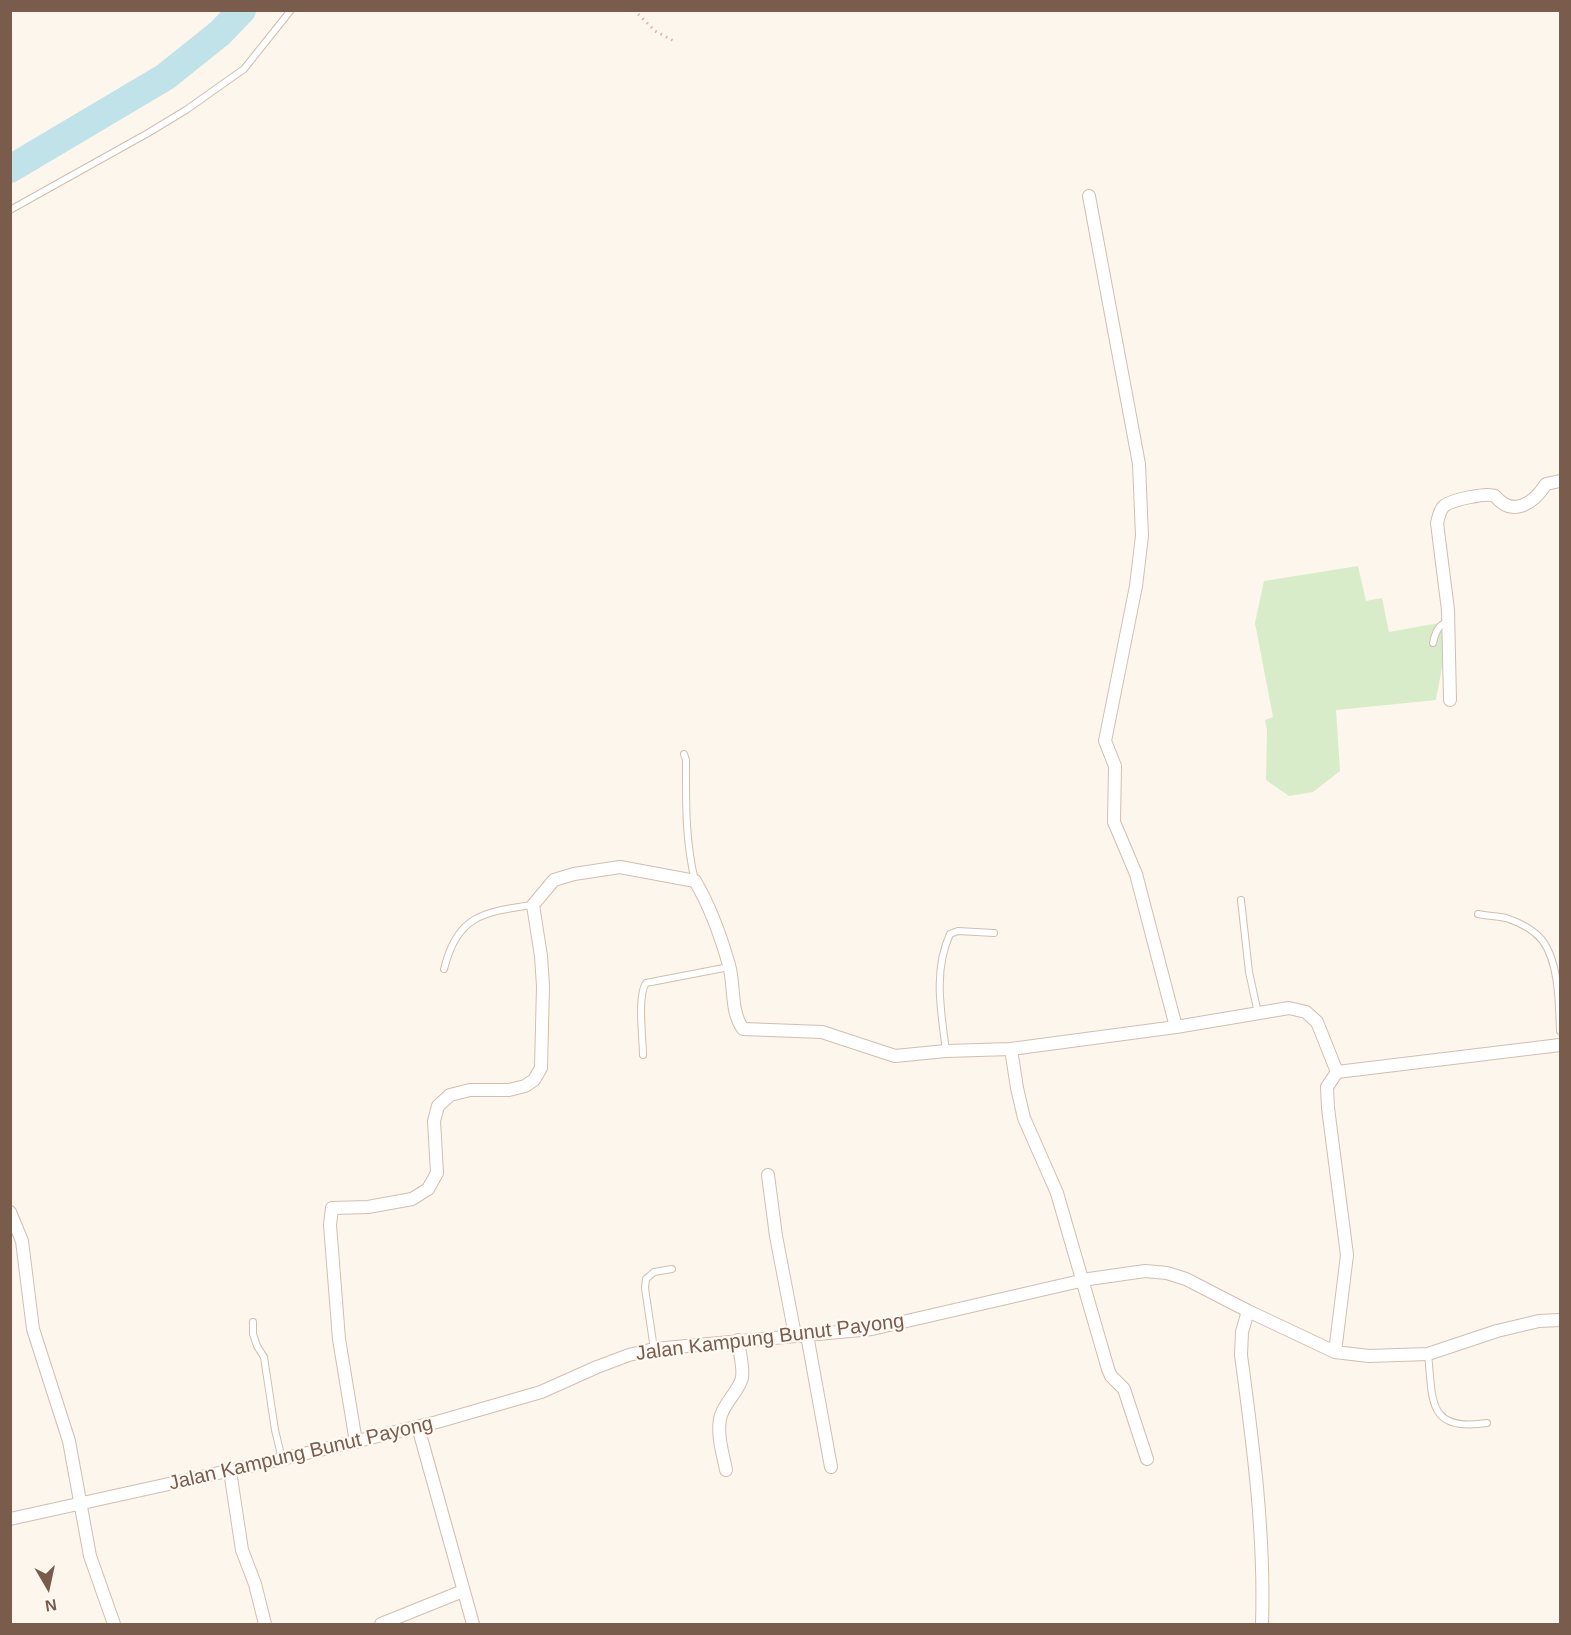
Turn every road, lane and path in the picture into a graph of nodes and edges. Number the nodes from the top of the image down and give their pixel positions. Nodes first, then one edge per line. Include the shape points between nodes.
1 (291, 10) edge
2 (634, 10) edge
3 (674, 41) dead end
4 (1089, 195) dead end
5 (10, 210) edge
6 (1560, 481) edge
7 (1448, 622) junction
8 (1433, 643) dead end
9 (1450, 700) dead end
10 (684, 754) dead end
11 (695, 881) junction
12 (1241, 900) dead end
13 (533, 905) junction
14 (1478, 914) dead end
15 (994, 933) dead end
16 (730, 967) junction
17 (444, 969) dead end
18 (1258, 1013) junction
19 (1176, 1027) junction
20 (1560, 1031) edge
21 (1560, 1045) edge
22 (1011, 1049) junction
23 (946, 1050) junction
24 (643, 1055) dead end
25 (1337, 1072) junction
26 (768, 1175) dead end
27 (10, 1212) edge
28 (672, 1269) dead end
29 (1083, 1280) junction
30 (1248, 1311) junction
31 (1560, 1320) edge
32 (253, 1322) dead end
33 (801, 1335) junction
34 (738, 1340) junction
35 (654, 1349) junction
36 (1335, 1352) junction
37 (1428, 1354) junction
38 (1486, 1423) dead end
39 (418, 1427) junction
40 (356, 1442) junction
41 (1148, 1459) dead end
42 (282, 1460) junction
43 (831, 1467) dead end
44 (726, 1470) dead end
45 (230, 1472) junction
46 (80, 1504) junction
47 (10, 1520) edge
48 (463, 1591) junction
49 (114, 1624) edge
50 (265, 1624) edge
51 (381, 1624) edge
52 (473, 1624) edge
53 (1262, 1624) edge

1 - 5 lane via 244,69 148,133
2 - 3 path via 655,31
4 - 19 street via 1140,464 1142,536 1136,586 1105,741 1115,766 1114,822 1137,874
6 - 7 street via 1546,484 1527,505 1502,504 1491,494 1446,504 1437,523
7 - 8 lane via 1438,629
7 - 9 street
10 - 11 lane via 688,853
11 - 13 street via 620,867 554,880
11 - 16 street
12 - 18 lane
13 - 17 lane via 477,917 462,929 449,949
13 - 40 street via 543,986 541,1068 534,1080 510,1090 470,1090 450,1095 438,1106 434,1121 437,1173 420,1194 392,1204 332,1208 339,1339
14 - 20 lane via 1525,926 1542,940 1556,977
15 - 23 lane via 958,931 950,934 943,950 939,999
16 - 23 street via 736,1020 743,1029 822,1032 895,1056
16 - 24 lane via 646,983 642,997
18 - 19 street
18 - 25 street via 1289,1008 1306,1012 1317,1022
19 - 22 street
21 - 25 street
22 - 23 street
22 - 29 street via 1024,1119 1057,1192
25 - 36 street via 1327,1087 1328,1108 1347,1255
26 - 33 street via 776,1236
27 - 46 street via 22,1241 33,1329 69,1441
28 - 35 lane via 654,1272 646,1279
29 - 30 street, Jalan Kampung Bunut Payong via 1145,1271 1167,1273
29 - 33 street, Jalan Kampung Bunut Payong via 872,1329
29 - 41 street via 1108,1369 1124,1389
30 - 36 street, Jalan Kampung Bunut Payong
30 - 53 street via 1241,1355 1260,1522
31 - 37 street, Jalan Kampung Bunut Payong via 1497,1331
32 - 42 lane via 253,1334 264,1357
33 - 34 street, Jalan Kampung Bunut Payong
33 - 43 street
34 - 35 street, Jalan Kampung Bunut Payong
34 - 44 street via 741,1380 720,1420
35 - 39 street, Jalan Kampung Bunut Payong via 597,1367 541,1392
36 - 37 street, Jalan Kampung Bunut Payong via 1369,1356
37 - 38 lane via 1437,1412 1455,1424
39 - 40 street, Jalan Kampung Bunut Payong
39 - 48 street
40 - 42 street, Jalan Kampung Bunut Payong
42 - 45 street, Jalan Kampung Bunut Payong
45 - 46 street, Jalan Kampung Bunut Payong
45 - 50 street via 242,1550
46 - 47 street, Jalan Kampung Bunut Payong
46 - 49 street via 90,1556
48 - 51 street
48 - 52 street

